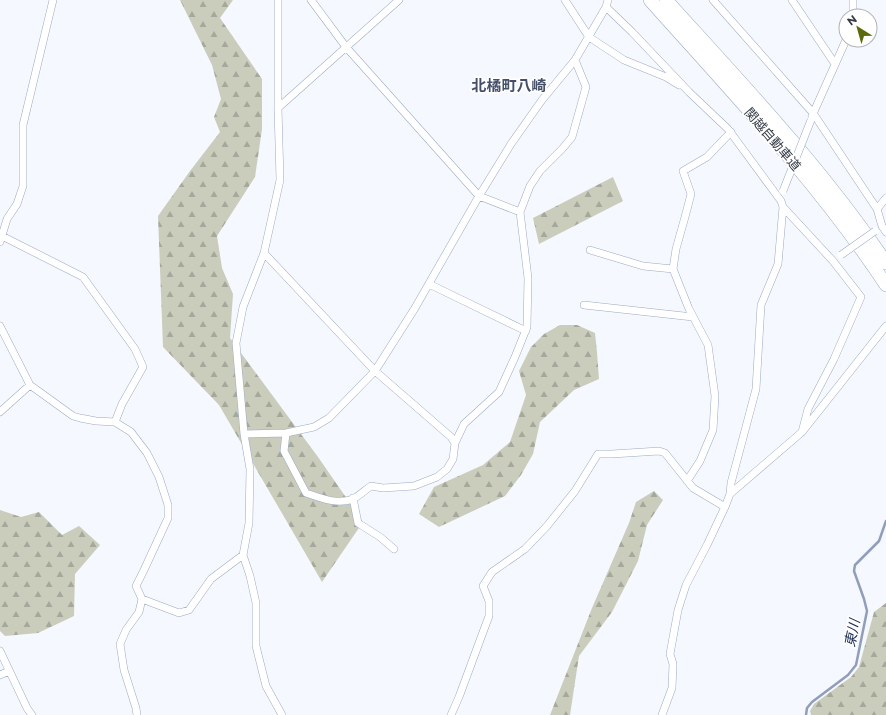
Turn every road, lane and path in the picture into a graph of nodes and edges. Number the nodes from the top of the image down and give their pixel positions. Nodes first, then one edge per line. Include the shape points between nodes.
1 (53, 0) edge
2 (278, 0) edge
3 (311, 0) edge
4 (399, 0) edge
5 (565, 0) edge
6 (650, 0) edge
7 (666, 0) edge
8 (713, 0) edge
9 (792, 0) edge
10 (607, 3) edge
11 (589, 37) junction
12 (346, 47) junction
13 (842, 48) edge
14 (575, 60) junction
15 (835, 64) junction
16 (689, 92) junction
17 (278, 108) junction
18 (812, 117) junction
19 (731, 132) junction
20 (479, 196) junction
21 (886, 198) edge
22 (782, 204) junction
23 (877, 209) junction
24 (520, 212) junction
25 (3, 217) edge
26 (884, 229) edge
27 (1, 239) edge
28 (590, 250) dead end
29 (264, 252) junction
30 (833, 262) junction
31 (886, 263) edge
32 (673, 269) junction
33 (429, 284) junction
34 (886, 285) edge
35 (584, 305) dead end
36 (693, 317) junction
37 (0, 326) edge
38 (886, 326) edge
39 (526, 331) junction
40 (375, 371) junction
41 (30, 385) junction
42 (0, 412) edge
43 (116, 422) junction
44 (802, 432) junction
45 (286, 433) junction
46 (244, 434) junction
47 (455, 443) junction
48 (687, 481) junction
49 (730, 494) junction
50 (353, 498) junction
51 (725, 507) junction
52 (394, 549) dead end
53 (243, 555) junction
54 (142, 599) junction
55 (0, 651) edge
56 (9, 671) junction
57 (0, 675) edge
58 (32, 715) edge
59 (136, 715) edge
60 (282, 715) edge
61 (451, 715) edge
62 (662, 715) edge

1 - 25 street via 23,124 23,186 17,204
2 - 17 street
3 - 12 street
4 - 12 street
5 - 11 street
6 - 34 highway, 関越自動車道 via 786,153
7 - 31 highway, 関越自動車道 via 792,141
8 - 18 street
9 - 15 street
10 - 11 street
10 - 16 street
11 - 14 street
11 - 16 street via 624,60 666,77
12 - 17 street
12 - 20 street
13 - 15 street
14 - 20 street via 515,138
14 - 24 street via 586,87 572,137 530,186
15 - 18 street
16 - 19 street
17 - 29 street via 280,180
18 - 22 street, bridge via 783,191
18 - 23 street
19 - 22 street
19 - 32 street via 707,158 683,171 690,194
20 - 24 street
20 - 33 street
21 - 23 street
22 - 30 street
22 - 49 street via 778,264 761,305 756,389
23 - 26 street
24 - 39 street via 528,278
25 - 27 street
26 - 30 street, bridge via 875,231
27 - 43 street via 83,277 135,349 143,367 122,404
28 - 32 street via 643,266
29 - 40 street
29 - 46 street via 243,307 236,343
30 - 44 street via 861,297 834,359 808,409
32 - 36 street
33 - 39 street
33 - 40 street
35 - 36 street
36 - 48 street via 708,345 715,396 713,430 700,461
37 - 41 street
38 - 44 street
39 - 47 street via 499,392 464,424
40 - 45 street via 329,418 314,426
40 - 47 street
41 - 42 street
41 - 43 street via 73,416
43 - 54 street via 131,432 147,453 159,477 168,505 168,518 136,586
44 - 49 street
45 - 46 street
45 - 50 street via 284,451 306,493 337,502
46 - 53 street via 250,469 250,502
47 - 50 street via 453,459 447,469 437,477 414,486 371,486
48 - 51 street via 693,488
48 - 61 street via 665,453 659,451 598,454 575,491 548,526 525,549 492,572 482,586 489,601 489,616
49 - 51 street
50 - 52 street via 358,523
51 - 62 street via 686,584 678,610 670,654 673,664 672,688
53 - 54 street via 211,579 189,610 179,613
53 - 60 street via 256,603 256,646 266,686
54 - 59 street via 139,612 120,644
55 - 56 street
56 - 57 street
56 - 58 street

